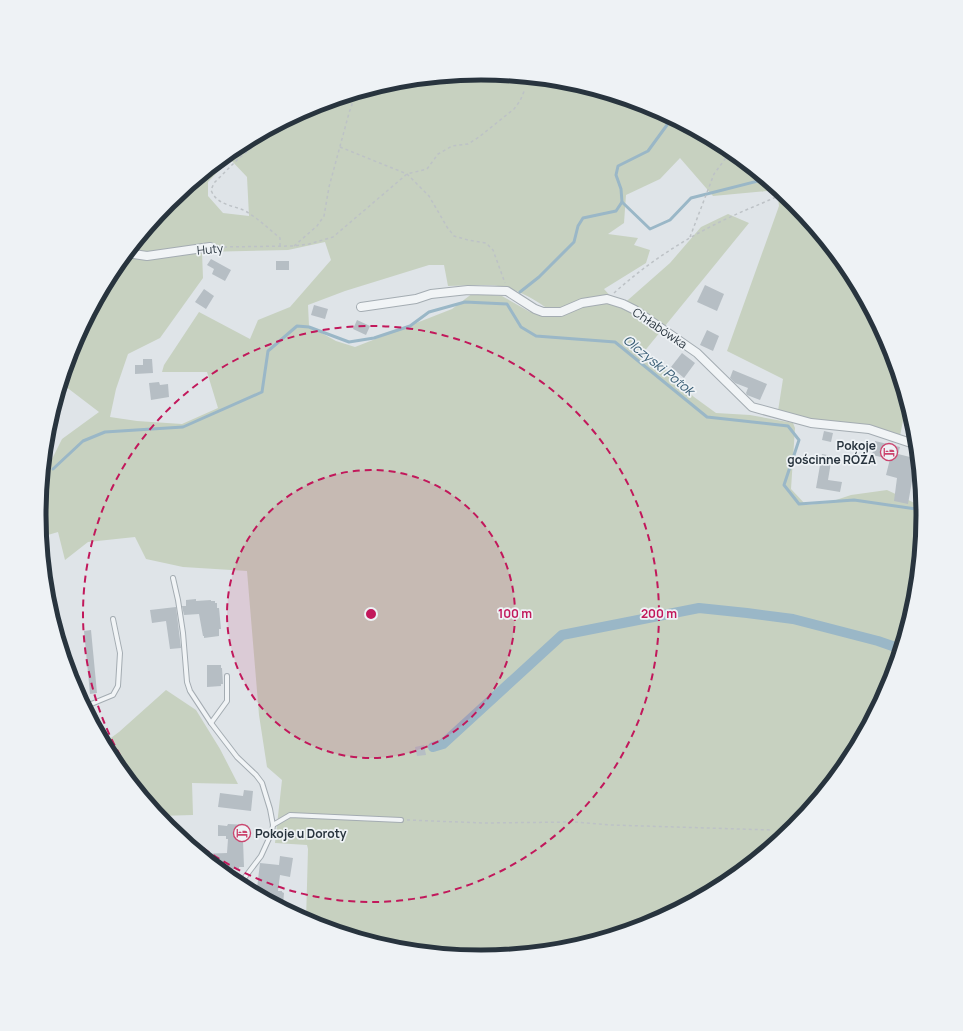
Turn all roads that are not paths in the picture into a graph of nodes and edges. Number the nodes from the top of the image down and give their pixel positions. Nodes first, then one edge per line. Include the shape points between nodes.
1 (210, 247) road end
2 (133, 254) edge
3 (361, 307) dead end
4 (911, 443) edge
5 (173, 578) dead end
6 (113, 619) dead end
7 (227, 676) dead end
8 (89, 704) edge
9 (211, 723) junction
10 (401, 820) road end
11 (274, 825) junction
12 (243, 880) edge

1 - 2 street, Huty via 147,256
3 - 4 street, Chłabówka via 468,290 507,291 543,312 561,312 582,303 607,299 635,310 697,353 752,407 811,423 868,429
5 - 9 lane via 183,633 187,682
6 - 8 lane via 120,654 118,686 113,695
7 - 9 lane via 227,701
9 - 11 lane via 237,757 262,783
10 - 11 lane via 290,816
11 - 12 lane via 261,856

